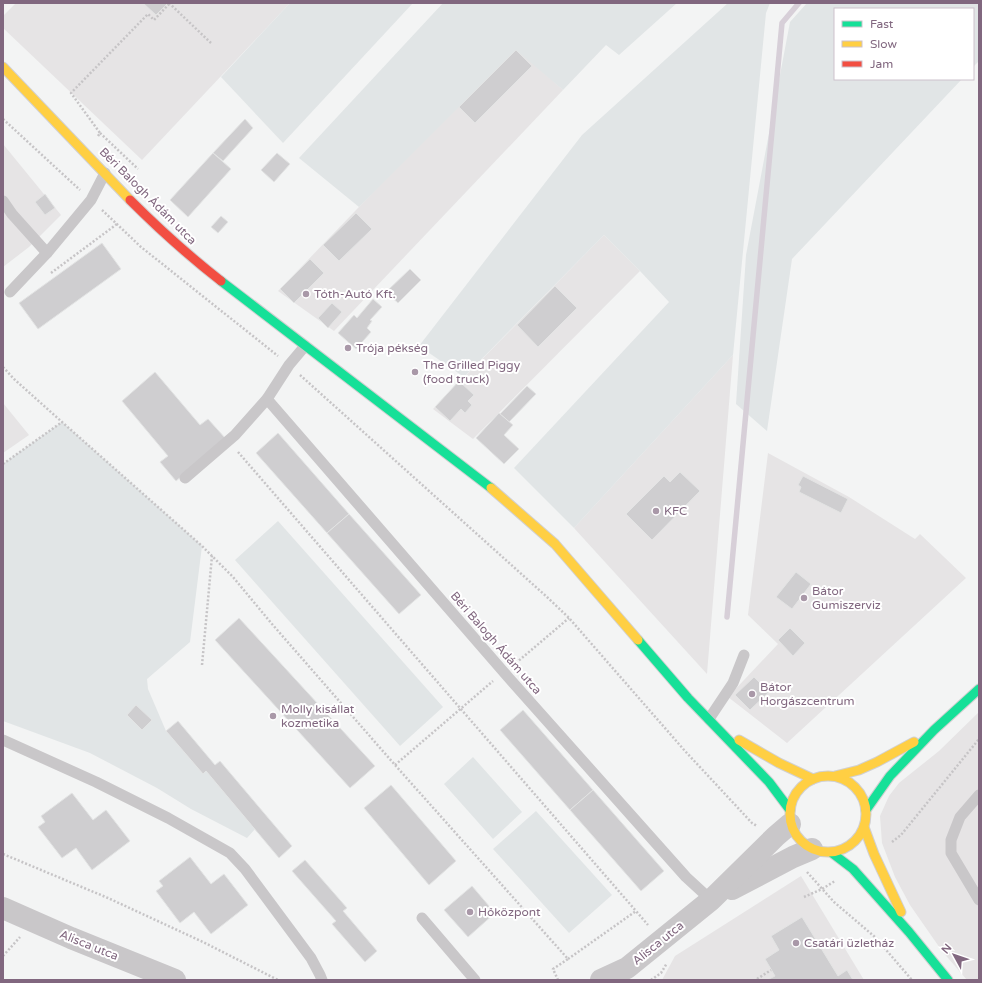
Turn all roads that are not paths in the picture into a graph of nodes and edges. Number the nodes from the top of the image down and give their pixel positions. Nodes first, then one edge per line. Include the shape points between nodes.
1 (3, 67) edge
2 (105, 173) junction
3 (3, 201) edge
4 (47, 253) junction
5 (10, 292) dead end
6 (305, 346) junction
7 (267, 399) junction
8 (186, 478) dead end
9 (744, 655) dead end
10 (979, 689) edge
11 (709, 719) junction
12 (934, 730) junction
13 (3, 740) edge
14 (835, 776) junction
15 (812, 779) junction
16 (979, 795) edge
17 (866, 810) junction
18 (785, 824) junction
19 (864, 827) junction
20 (812, 853) junction
21 (978, 895) edge
22 (711, 900) junction
23 (3, 908) edge
24 (422, 918) dead end
25 (909, 932) junction
26 (630, 974) edge
27 (175, 980) edge
28 (322, 980) edge
29 (475, 980) edge
30 (601, 980) edge
31 (948, 980) edge

1 - 2 street, Béri Balogh Ádám utca
2 - 4 lane via 91,200
2 - 6 street, Béri Balogh Ádám utca via 188,256
3 - 4 lane
4 - 5 lane
6 - 7 lane
6 - 11 street, Béri Balogh Ádám utca via 495,491 555,544
7 - 8 lane via 228,441
7 - 22 lane, Béri Balogh Ádám utca via 504,672 686,877
9 - 11 lane via 733,683
10 - 12 street
11 - 15 street, Béri Balogh Ádám utca via 746,745
11 - 18 street, Béri Balogh Ádám utca via 769,782
12 - 14 street via 877,762
12 - 17 street via 890,776
13 - 28 lane via 96,782 230,853 245,868 311,958
14 - 15 street
14 - 17 street via 856,788 863,798
15 - 18 street via 797,792
16 - 21 lane via 960,817 951,840 951,853
17 - 19 street
18 - 20 street
18 - 22 street, Alisca utca
19 - 20 street via 855,842 848,847
19 - 25 street
20 - 22 street, Alisca utca
20 - 25 street via 853,869
22 - 26 street, Alisca utca via 661,941
23 - 27 street, Alisca utca
24 - 29 lane
25 - 31 street
26 - 30 street, Alisca utca

